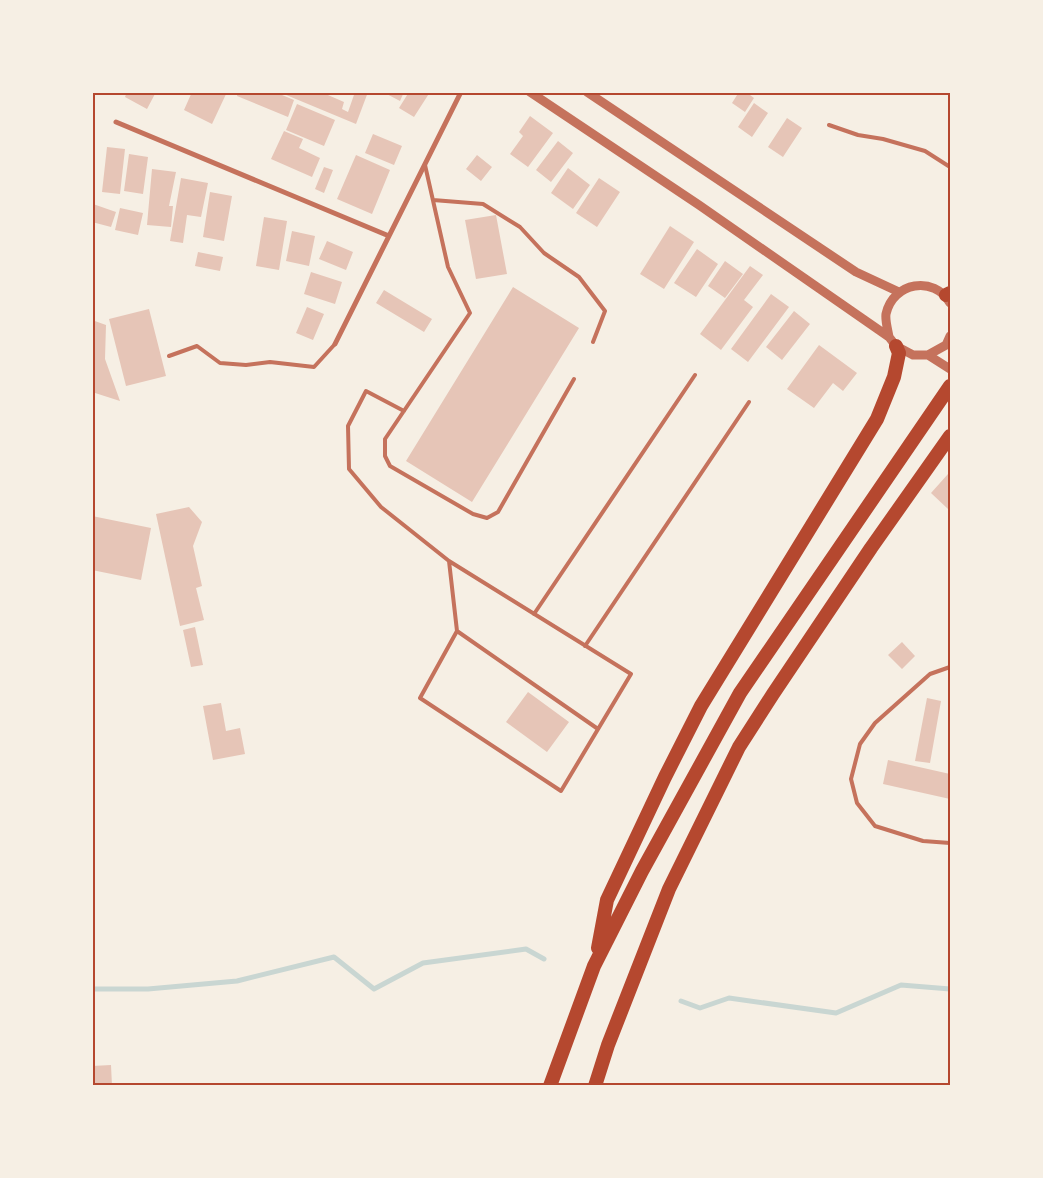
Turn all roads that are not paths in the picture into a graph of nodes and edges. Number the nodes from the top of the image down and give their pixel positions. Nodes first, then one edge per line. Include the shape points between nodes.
1 (461, 92) edge
2 (530, 92) edge
3 (587, 92) edge
4 (116, 122) dead end
5 (829, 125) dead end
6 (424, 165) junction
7 (950, 167) edge
8 (433, 200) junction
9 (389, 236) junction
10 (899, 292) junction
11 (949, 297) edge
12 (950, 336) edge
13 (893, 341) junction
14 (593, 342) dead end
15 (335, 344) joint
16 (928, 355) junction
17 (169, 356) dead end
18 (950, 369) edge
19 (695, 375) dead end
20 (574, 379) dead end
21 (950, 386) edge
22 (749, 402) dead end
23 (404, 411) junction
24 (950, 436) edge
25 (449, 561) junction
26 (534, 614) junction
27 (457, 631) junction
28 (585, 646) junction
29 (950, 667) edge
30 (598, 729) junction
31 (950, 842) edge
32 (594, 966) junction
33 (550, 1086) edge
34 (595, 1086) edge

1 - 6 street
2 - 13 street
3 - 10 street via 856,272
4 - 9 street
5 - 7 lane via 925,151
6 - 8 lane
6 - 9 street
8 - 14 lane via 483,204 520,227 544,253 579,277 605,311
8 - 23 lane via 448,268 470,313
9 - 15 street
10 - 11 street via 914,285 931,286
10 - 13 street via 885,316
12 - 16 street via 946,345
13 - 16 street via 913,355
13 - 32 highway via 899,353 894,377 877,418 701,706 607,900
15 - 17 lane via 314,367 270,362 246,366 220,363 197,346
16 - 18 street
19 - 26 lane
20 - 23 lane via 498,512 487,518 473,514 390,466 385,456 385,440
21 - 32 highway via 740,693
22 - 28 lane
23 - 25 lane via 366,391 348,426 348,469 381,507
24 - 34 highway via 855,571 739,748 668,889
25 - 26 lane
25 - 27 lane
26 - 28 lane
27 - 30 lane
27 - 30 lane via 420,698 561,791
28 - 30 lane via 630,674
29 - 31 lane via 930,674 875,723 860,744 851,779 857,802 875,826 923,841
32 - 33 highway

